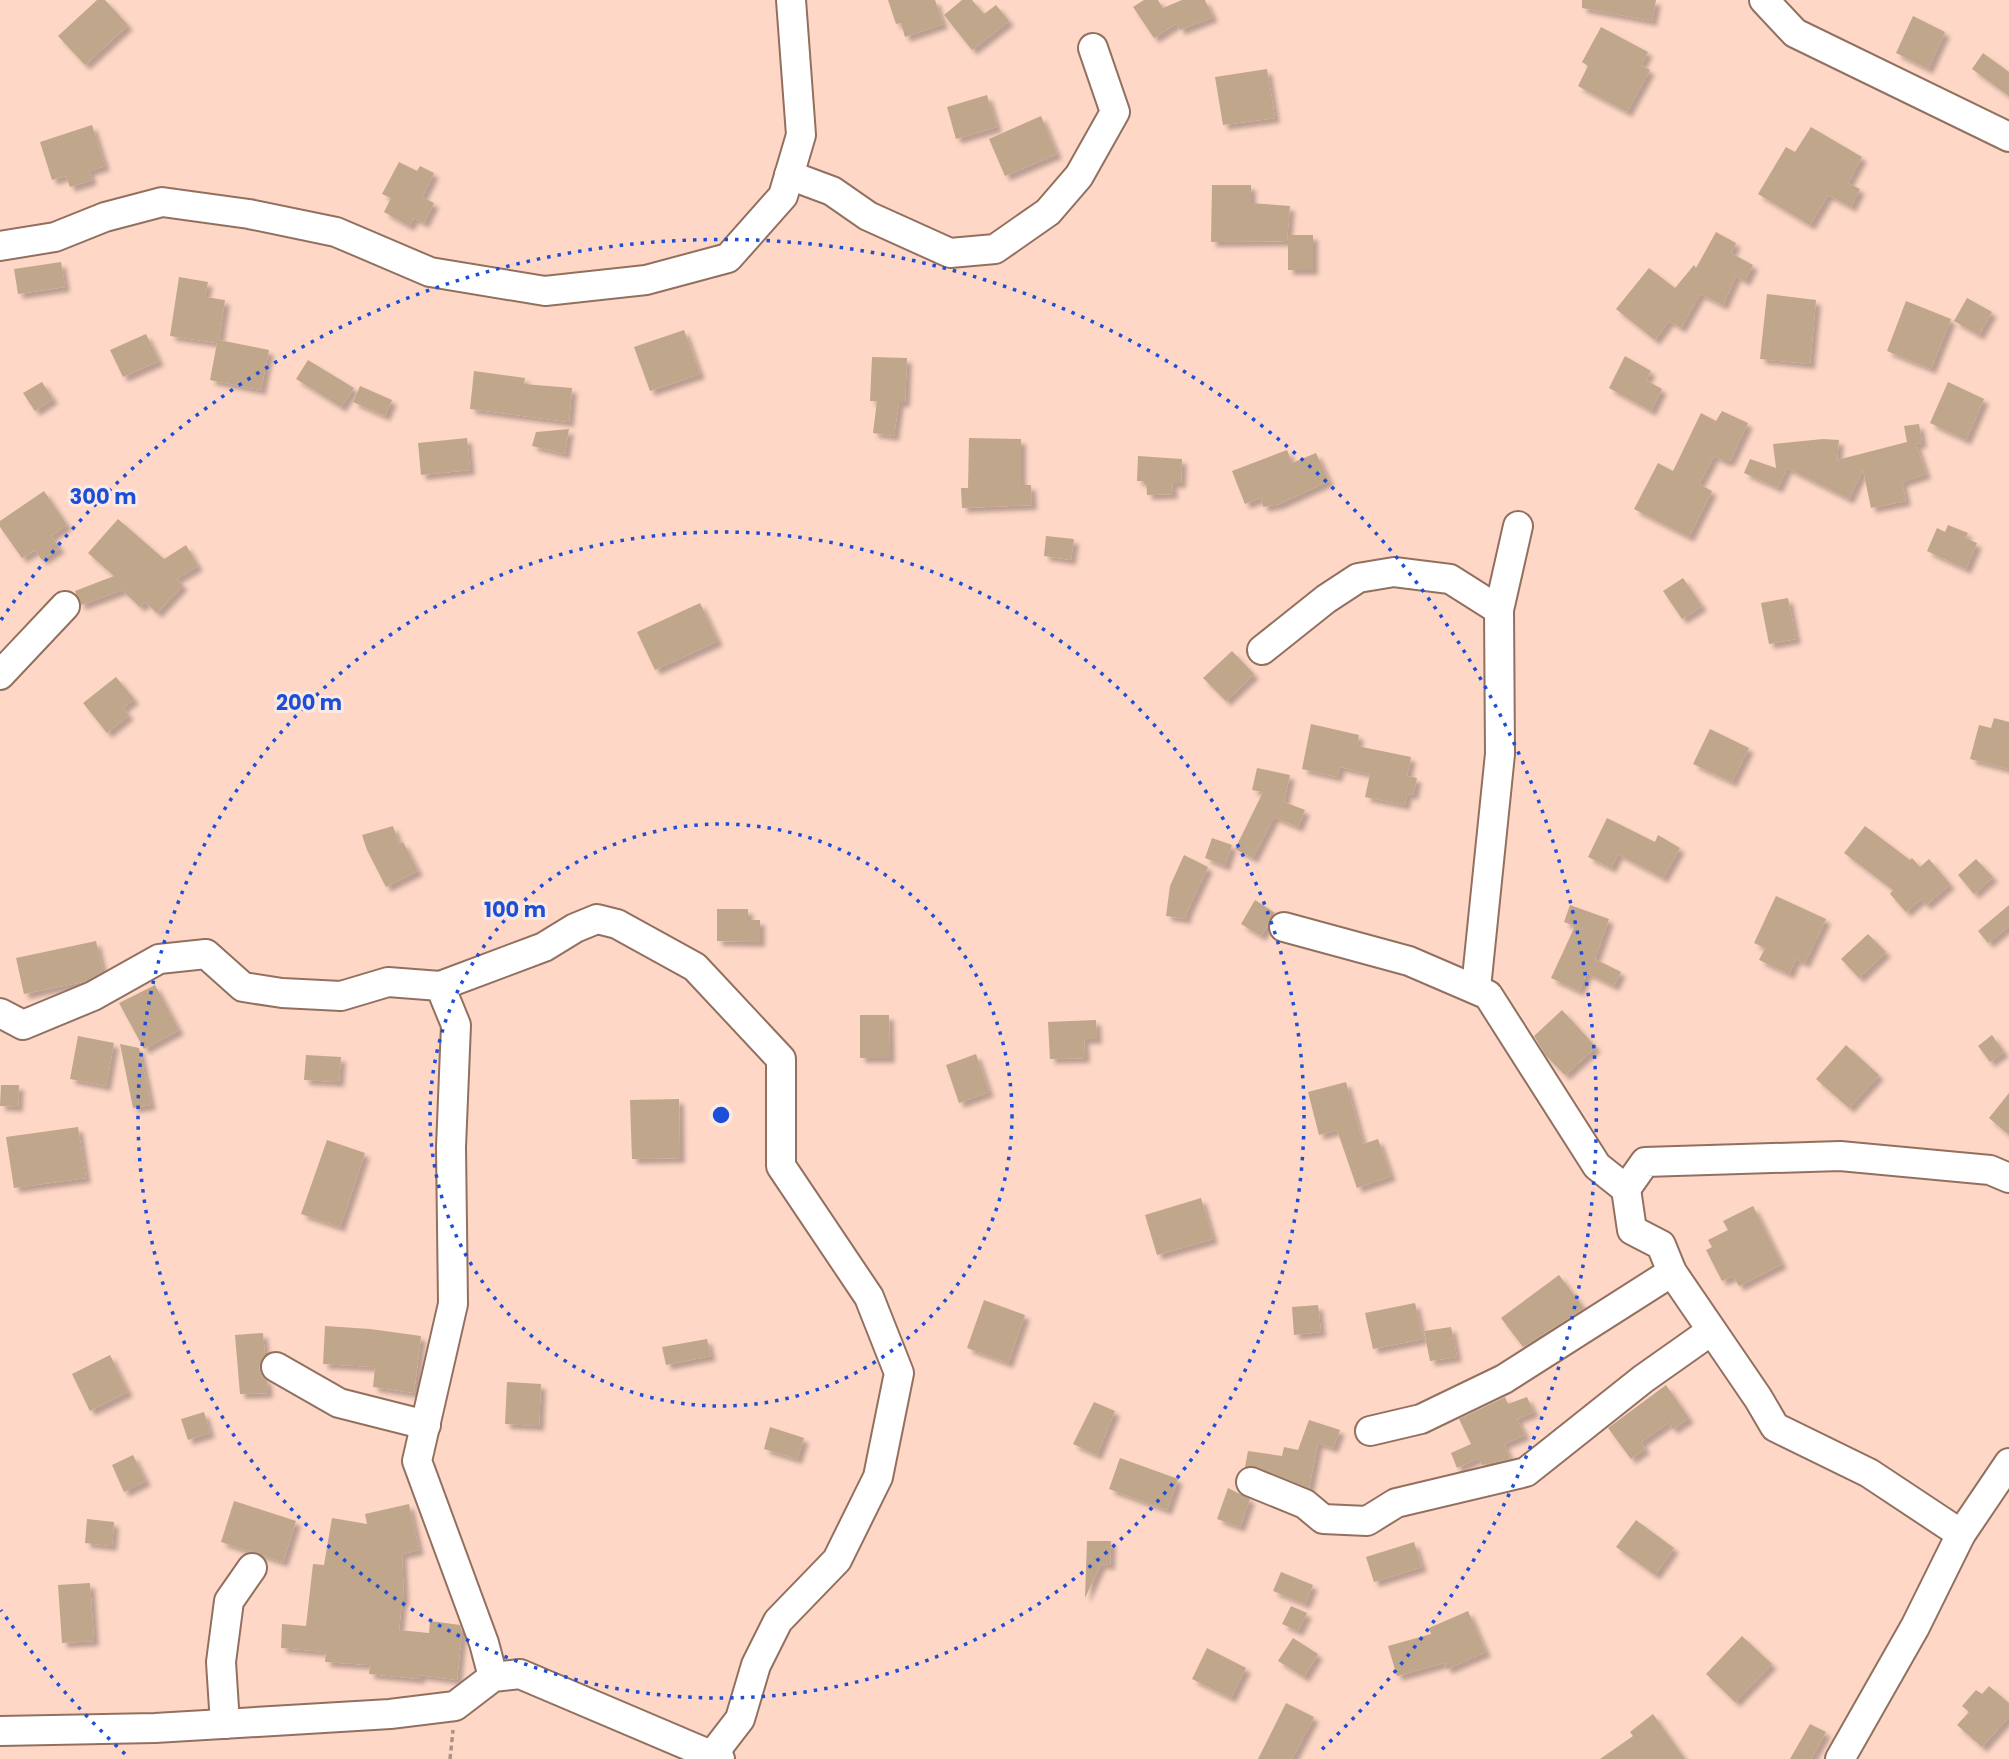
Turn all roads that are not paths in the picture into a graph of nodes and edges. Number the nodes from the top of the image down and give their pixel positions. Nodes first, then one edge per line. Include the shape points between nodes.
1 (791, 0) edge
2 (1765, 0) edge
3 (1094, 48) dead end
4 (2009, 137) edge
5 (789, 175) junction
6 (0, 246) edge
7 (1518, 526) dead end
8 (65, 606) dead end
9 (1499, 610) junction
10 (1262, 650) dead end
11 (0, 676) edge
12 (1284, 928) dead end
13 (440, 986) junction
14 (1476, 988) junction
15 (0, 1013) edge
16 (2009, 1178) edge
17 (1626, 1189) junction
18 (1672, 1272) junction
19 (1711, 1331) junction
20 (276, 1367) dead end
21 (426, 1425) junction
22 (1370, 1431) dead end
23 (2009, 1464) edge
24 (1251, 1482) dead end
25 (1961, 1534) junction
26 (252, 1569) dead end
27 (493, 1677) junction
28 (225, 1724) junction
29 (0, 1731) edge
30 (716, 1757) edge
31 (1840, 1759) edge

1 - 5 street via 801,135
2 - 4 street via 1795,33
3 - 5 street via 1115,111 1079,176 1048,212 995,249 950,253 869,216 832,191
5 - 6 street via 783,196 728,258 646,280 545,291 430,272 336,232 162,202 55,237
7 - 9 street
8 - 11 street
9 - 10 street via 1450,579 1394,572 1358,578
9 - 14 street via 1500,754
12 - 14 street via 1409,961
13 - 15 street via 388,982 341,996 282,993 243,987 206,954 159,959 93,996 23,1025
13 - 21 street via 457,1025 451,1147 453,1304
13 - 30 street via 544,947 597,919 617,924 695,967 781,1059 781,1166 869,1297 899,1373 878,1477 837,1560 778,1621 756,1665 740,1719
14 - 17 street via 1488,995 1597,1166
16 - 17 street via 1990,1170 1840,1156 1645,1163
17 - 18 street via 1632,1230 1661,1245
18 - 19 street
18 - 22 street via 1504,1379 1421,1419
19 - 24 street via 1526,1472 1396,1503 1367,1521 1323,1519 1305,1504
19 - 25 street via 1775,1427 1869,1473
20 - 21 street via 339,1403
21 - 27 street via 417,1461
23 - 25 street
25 - 31 street via 1915,1627
26 - 28 street via 229,1601 222,1662
27 - 28 street via 455,1706
27 - 30 street via 520,1674
28 - 29 street

